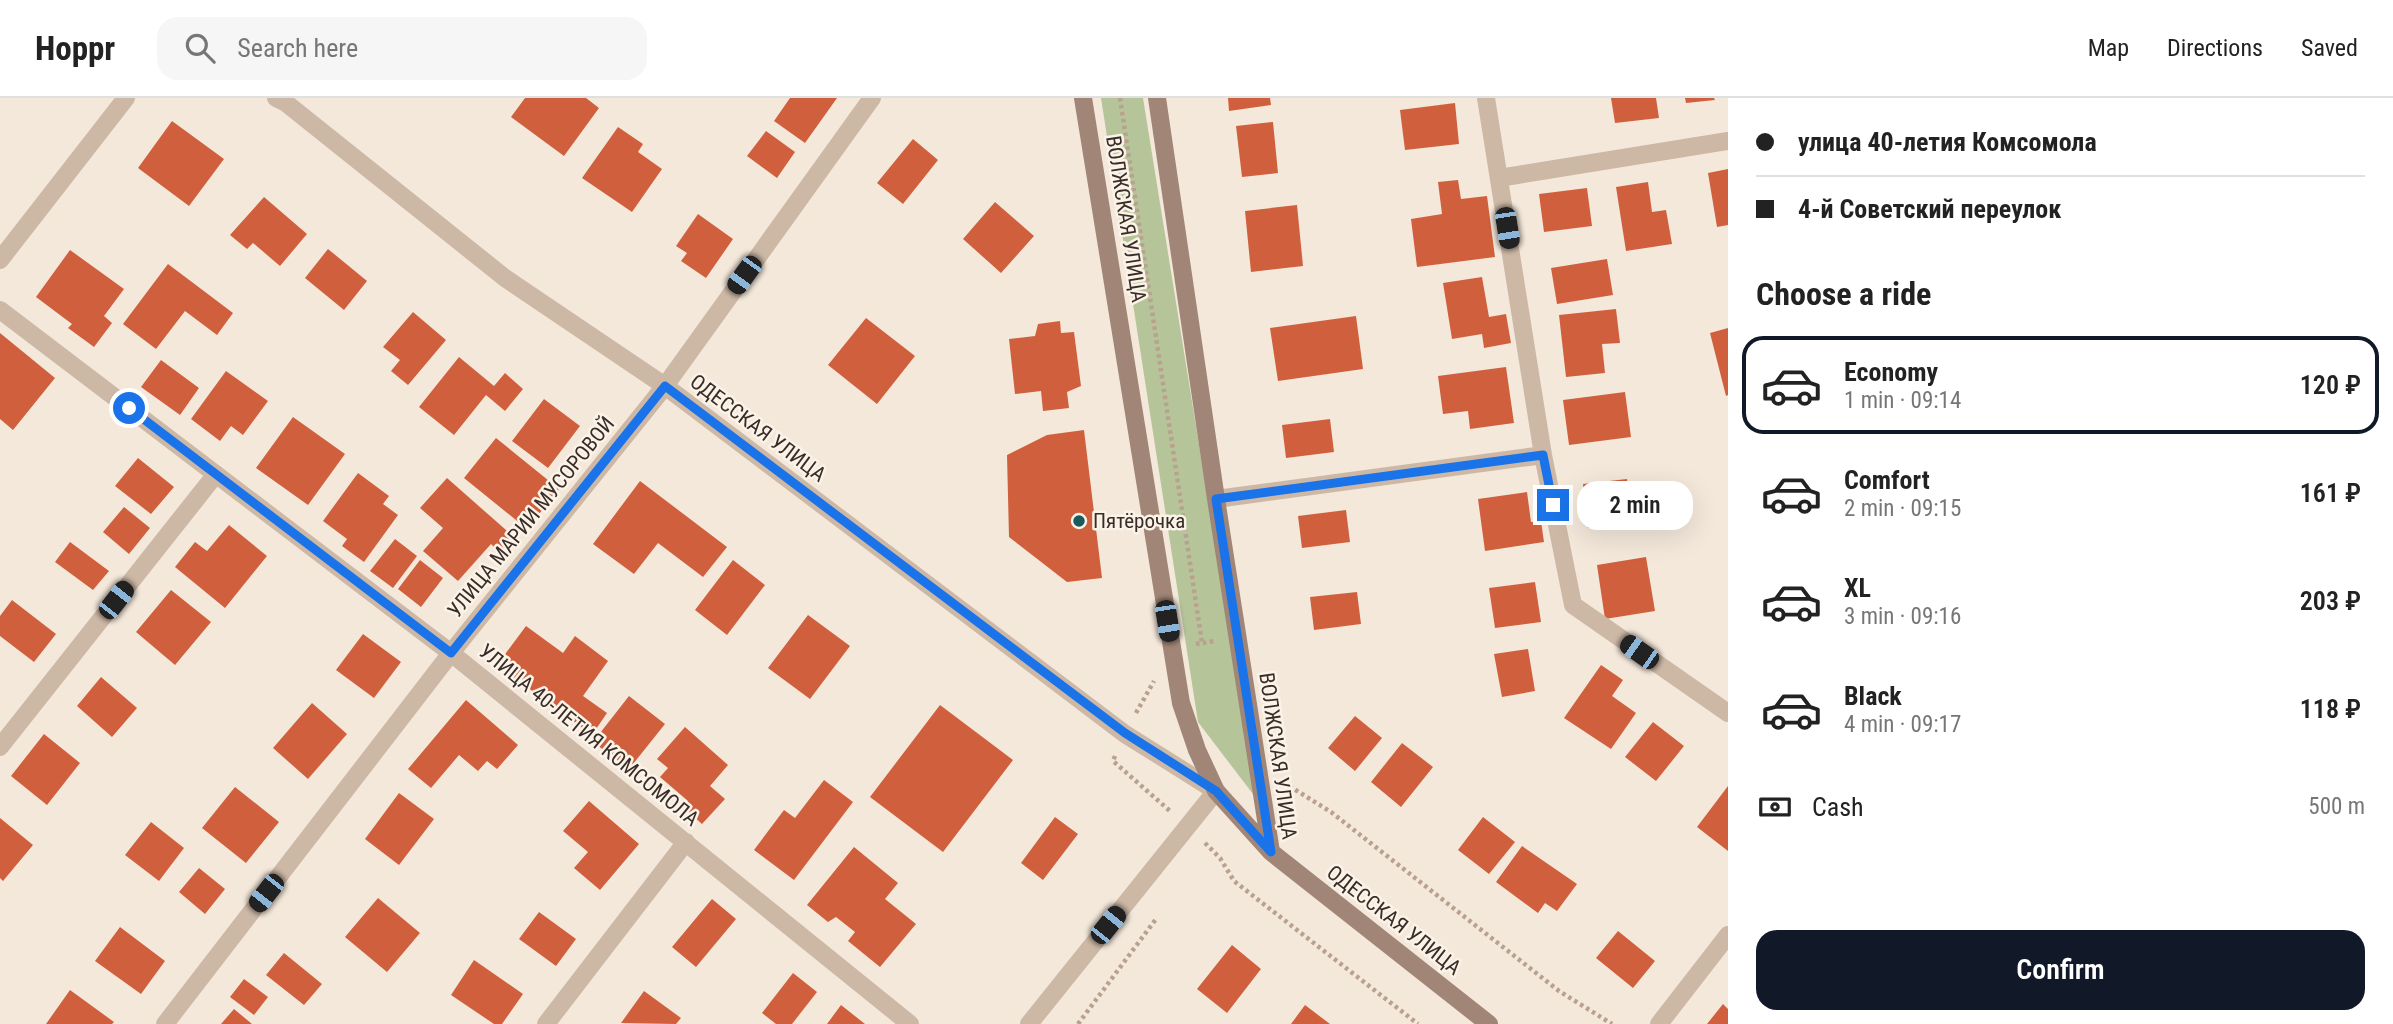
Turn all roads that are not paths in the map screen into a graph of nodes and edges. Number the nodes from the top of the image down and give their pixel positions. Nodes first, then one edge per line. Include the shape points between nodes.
1 (126, 98) edge
2 (872, 98) edge
3 (1083, 98) edge
4 (1157, 98) edge
5 (1486, 98) edge
6 (282, 100) edge
7 (1728, 141) edge
8 (1499, 178) junction
9 (0, 260) edge
10 (0, 310) edge
11 (665, 386) junction
12 (1543, 455) junction
13 (216, 474) junction
14 (1216, 499) junction
15 (451, 653) junction
16 (1728, 713) edge
17 (0, 747) edge
18 (1216, 791) junction
19 (686, 842) junction
20 (1271, 852) junction
21 (1728, 935) edge
22 (164, 1024) edge
23 (546, 1024) edge
24 (910, 1024) edge
25 (1029, 1024) edge
26 (1489, 1024) edge
27 (1659, 1024) edge

1 - 9 street
2 - 11 street, УЛИЦА МАРИИ МУСОРОВОЙ
3 - 18 main road, ВОЛЖСКАЯ УЛИЦА via 1181,703
4 - 14 main road, ВОЛЖСКАЯ УЛИЦА
5 - 8 street
6 - 11 street, ОДЕССКАЯ УЛИЦА via 505,278
7 - 8 street
8 - 12 street
10 - 13 street, УЛИЦА 40-ЛЕТИЯ КОМСОМОЛА
11 - 15 street, УЛИЦА МАРИИ МУСОРОВОЙ
11 - 18 street, ОДЕССКАЯ УЛИЦА via 1125,733
12 - 14 street
12 - 16 street via 1573,605
13 - 15 street, УЛИЦА 40-ЛЕТИЯ КОМСОМОЛА
13 - 17 street
14 - 20 main road, ВОЛЖСКАЯ УЛИЦА
15 - 19 street, УЛИЦА 40-ЛЕТИЯ КОМСОМОЛА
15 - 22 street, УЛИЦА МАРИИ МУСОРОВОЙ
18 - 20 main road, ВОЛЖСКАЯ УЛИЦА
18 - 25 street
19 - 23 street
19 - 24 street, УЛИЦА 40-ЛЕТИЯ КОМСОМОЛА
20 - 26 main road, ОДЕССКАЯ УЛИЦА
21 - 27 street

